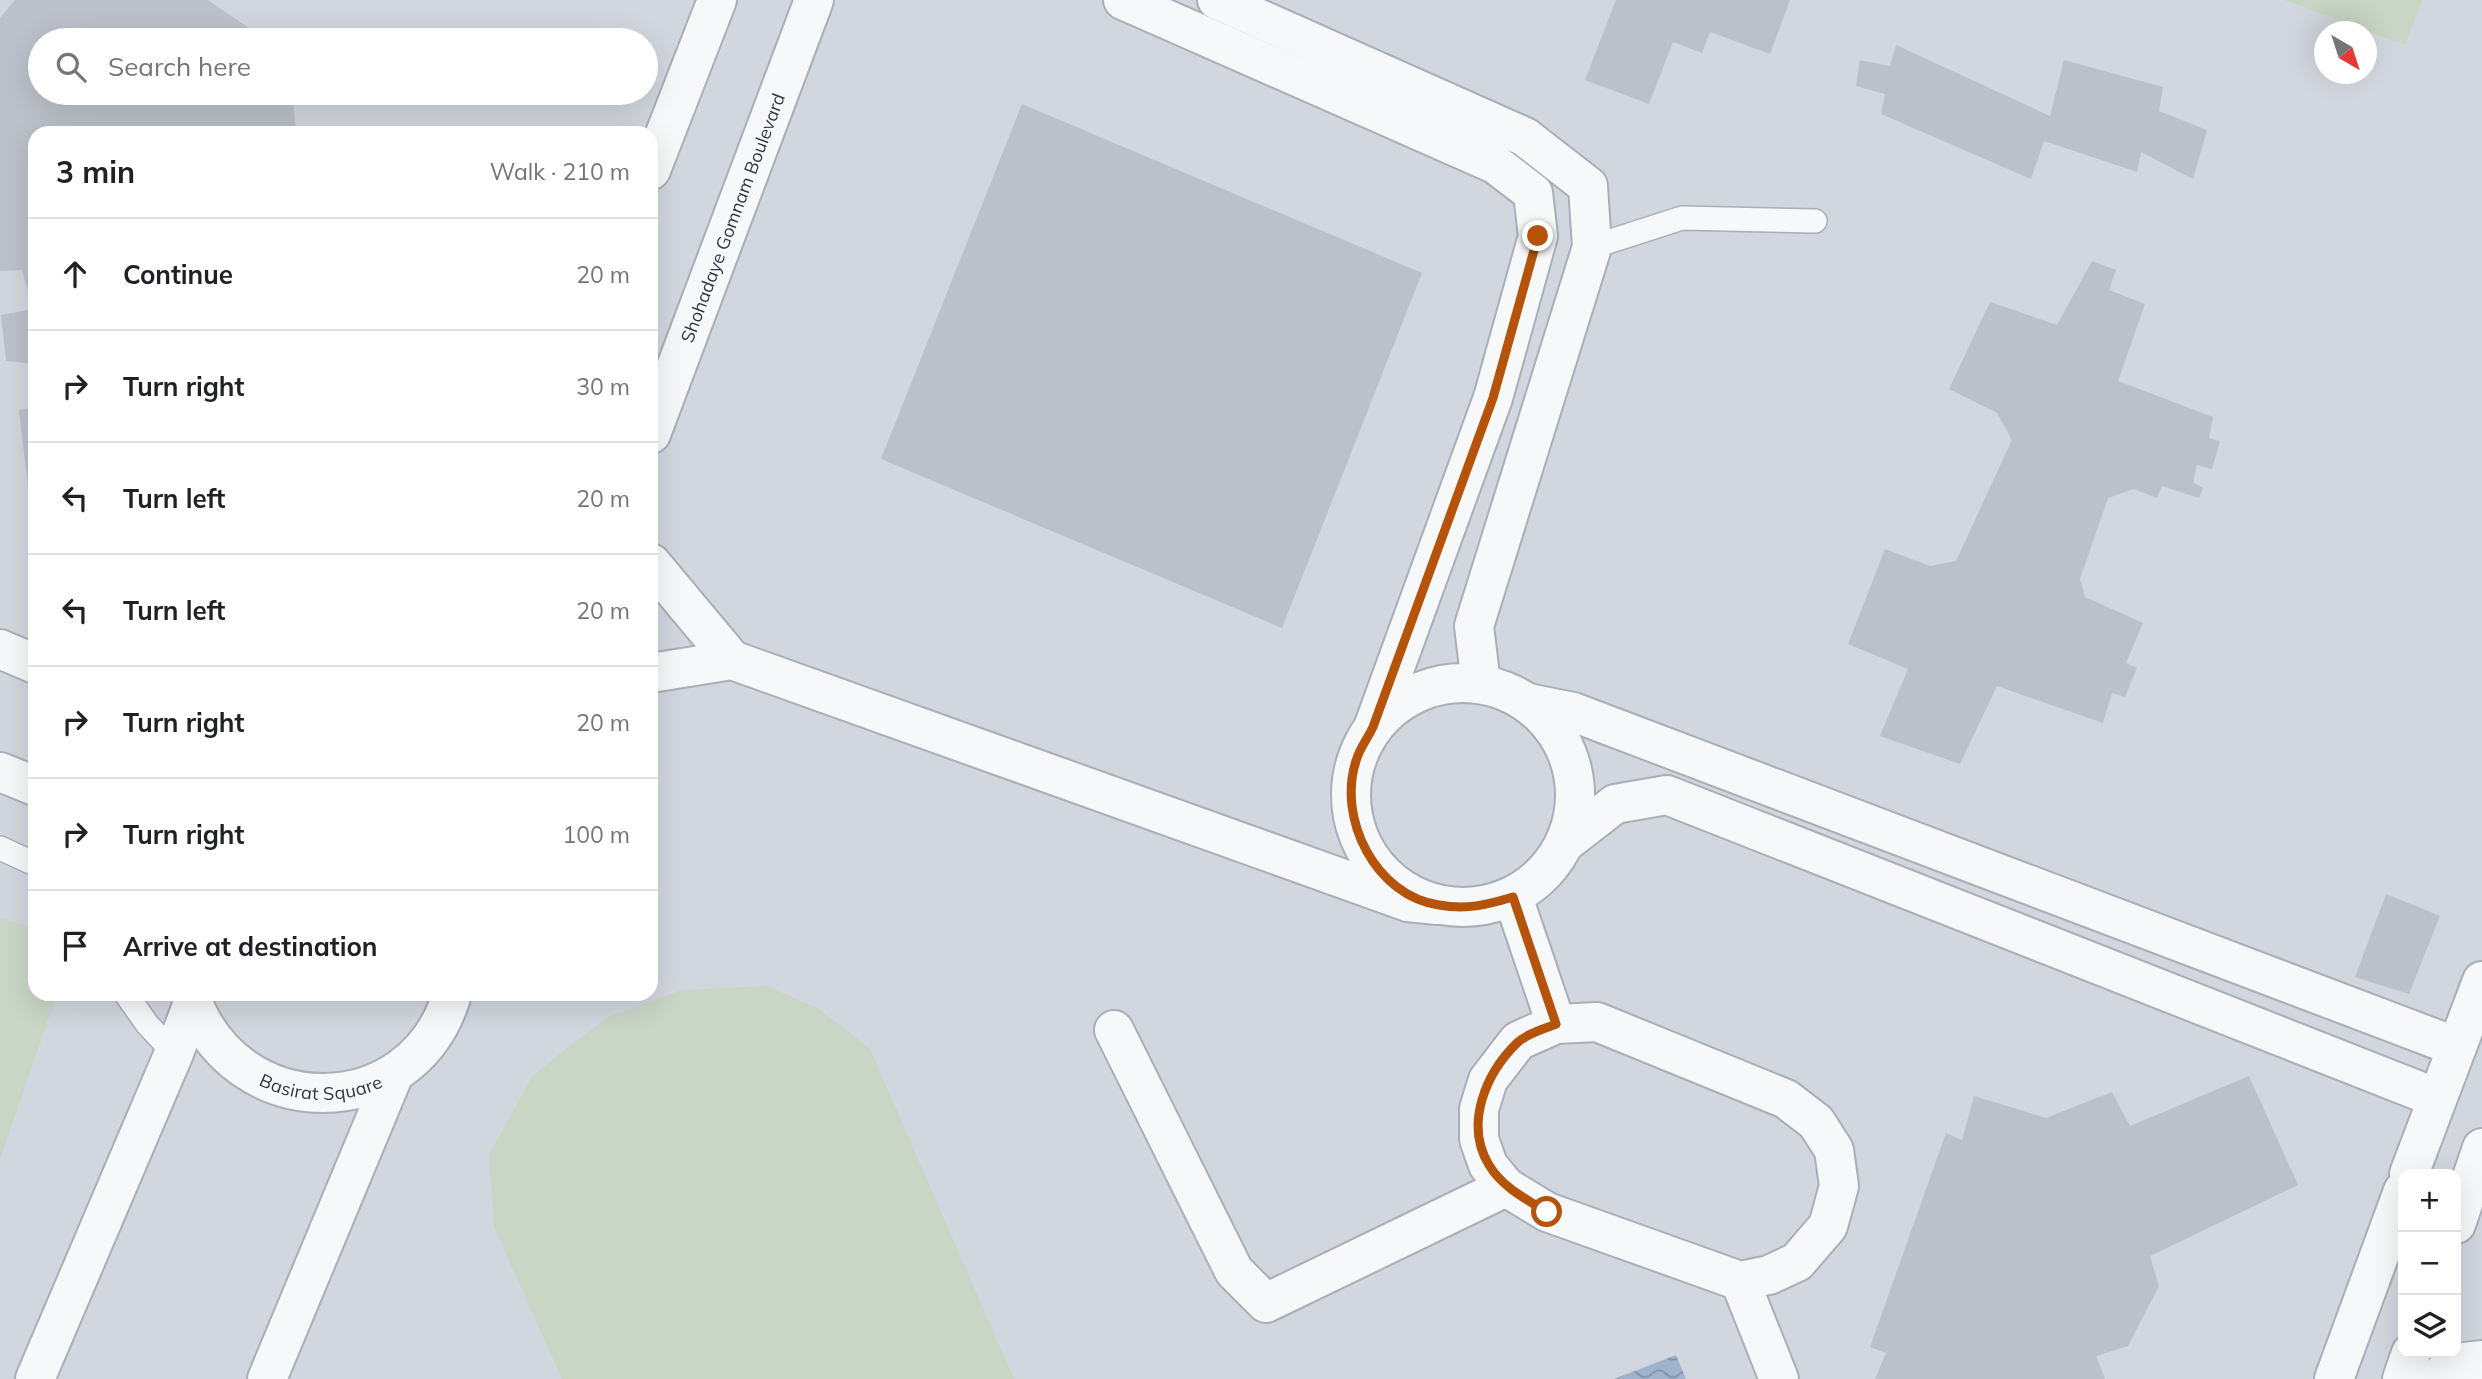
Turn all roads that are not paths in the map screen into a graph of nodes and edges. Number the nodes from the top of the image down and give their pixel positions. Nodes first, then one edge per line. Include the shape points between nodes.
1 (717, 0) edge
2 (814, 0) edge
3 (1123, 0) edge
4 (1217, 0) edge
5 (658, 152) edge
6 (1815, 221) dead end
7 (1592, 247) junction
8 (658, 416) edge
9 (658, 571) edge
10 (0, 649) edge
11 (732, 660) junction
12 (28, 661) edge
13 (658, 672) edge
14 (1481, 684) junction
15 (1528, 703) junction
16 (1373, 727) junction
17 (0, 772) edge
18 (28, 783) edge
19 (1566, 842) junction
20 (0, 848) edge
21 (28, 861) edge
22 (1513, 897) junction
23 (1437, 905) junction
24 (2482, 981) edge
25 (132, 1001) edge
26 (190, 1001) edge
27 (192, 1001) edge
28 (450, 1001) edge
29 (1556, 1024) junction
30 (1114, 1030) dead end
31 (2457, 1047) junction
32 (174, 1053) junction
33 (394, 1074) junction
34 (2437, 1098) junction
35 (2482, 1148) edge
36 (2411, 1169) edge
37 (1506, 1186) junction
38 (2398, 1205) edge
39 (2461, 1209) edge
40 (1740, 1281) junction
41 (2409, 1358) edge
42 (2482, 1360) edge
43 (35, 1379) edge
44 (267, 1379) edge
45 (1779, 1379) edge
46 (2334, 1379) edge
47 (2402, 1379) edge
48 (2436, 1379) edge

1 - 5 street
2 - 8 street, Shohadaye Gomnam Boulevard
3 - 16 street via 1495,164 1533,193 1538,236 1493,398
4 - 7 street via 1525,137 1588,186
6 - 7 lane via 1682,218
7 - 14 street via 1474,626
9 - 11 street
10 - 12 street
11 - 13 street
11 - 23 street via 1395,897
14 - 15 street
14 - 16 street via 1421,691 1395,706
15 - 19 street via 1556,730 1573,765 1576,804
15 - 31 street via 1573,712
16 - 23 street via 1356,761 1350,797 1357,834 1375,867 1403,891
17 - 18 street
19 - 22 street via 1545,874
19 - 34 street via 1615,804 1667,795
20 - 21 lane
22 - 23 street via 1475,908
22 - 29 street
24 - 31 street
25 - 32 lane
26 - 32 street
27 - 33 street, Basirat Square via 223,1053 260,1080 305,1093 351,1091
28 - 33 street, Basirat Square via 425,1048
29 - 37 street via 1518,1041 1488,1080 1479,1109 1479,1139 1488,1165
29 - 40 street via 1597,1022 1786,1100 1816,1122 1834,1150 1839,1186 1828,1226 1797,1262
30 - 37 street via 1234,1271 1266,1303
31 - 34 street
32 - 43 street
33 - 44 street
34 - 36 street
35 - 39 street
37 - 40 street via 1547,1212
38 - 46 street
40 - 45 street
41 - 47 street
42 - 48 street via 2455,1363

